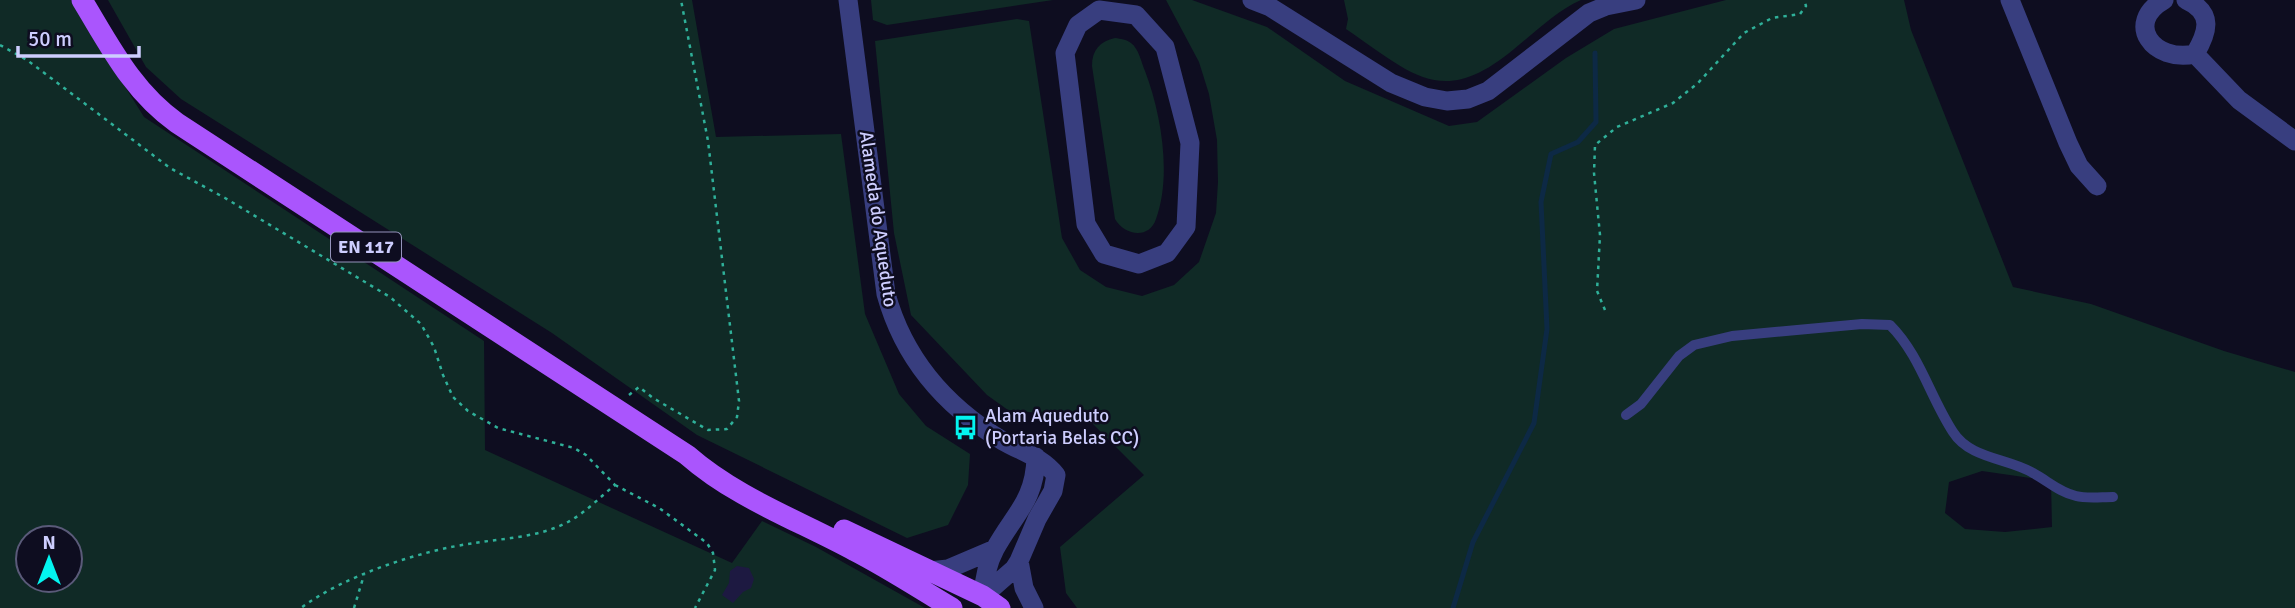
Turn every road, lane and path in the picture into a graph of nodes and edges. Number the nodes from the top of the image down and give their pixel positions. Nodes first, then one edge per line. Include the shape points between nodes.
1 (82, 0) edge
2 (681, 0) edge
3 (848, 0) edge
4 (1252, 0) edge
5 (1636, 0) edge
6 (1804, 0) edge
7 (2010, 0) edge
8 (2164, 0) edge
9 (2186, 0) edge
10 (1139, 7) edge
11 (0, 45) edge
12 (2195, 54) junction
13 (2295, 141) edge
14 (2097, 186) dead end
15 (1605, 310) dead end
16 (613, 407) junction
17 (1626, 415) dead end
18 (687, 456) junction
19 (1036, 457) junction
20 (615, 485) junction
21 (2113, 497) dead end
22 (995, 549) junction
23 (856, 551) junction
24 (1019, 561) junction
25 (929, 571) junction
26 (364, 575) junction
27 (990, 604) edge
28 (301, 608) edge
29 (354, 608) edge
30 (695, 608) edge
31 (952, 608) edge
32 (1034, 608) edge

1 - 16 main road, EN 117 via 136,85 164,114
2 - 16 path via 708,141 739,401 737,417 727,429 708,430 639,387
3 - 19 street, Alameda do Aqueduto via 893,319 923,374 953,405 984,430
4 - 5 street via 1391,83 1447,101 1488,91 1589,13
6 - 15 path via 1806,6 1800,14 1772,18 1744,33 1673,103 1617,127 1595,145 1600,235 1597,291
7 - 14 street via 2068,143 2079,166
8 - 12 street via 2152,7 2145,24 2148,41 2163,53
9 - 12 street via 2199,6 2206,20 2204,38
10 - 10 street via 1165,47 1190,143 1186,227 1167,253 1139,264 1104,254 1086,224 1065,53 1078,25 1099,10
11 - 20 path via 27,60 170,168 390,297 421,324 453,397 468,411 498,428 586,455
12 - 13 street via 2239,100
16 - 18 main road, EN 117
17 - 21 lane via 1694,345 1732,336 1890,325 1916,359 1962,443 2078,497
18 - 23 main road, EN 117 via 731,488
18 - 25 main road, EN 117
19 - 22 street via 1030,492
19 - 24 street, Alameda do Aqueduto via 1056,475 1053,491
20 - 26 path via 569,521 546,530 429,551
20 - 30 path via 659,508 707,543 715,570
22 - 25 street via 948,569
22 - 27 street via 984,577
23 - 27 main road via 953,594
23 - 31 main road, EN 117
24 - 27 street, Alameda do Aqueduto
24 - 32 street
25 - 27 main road, EN 117
26 - 28 path
26 - 29 path

